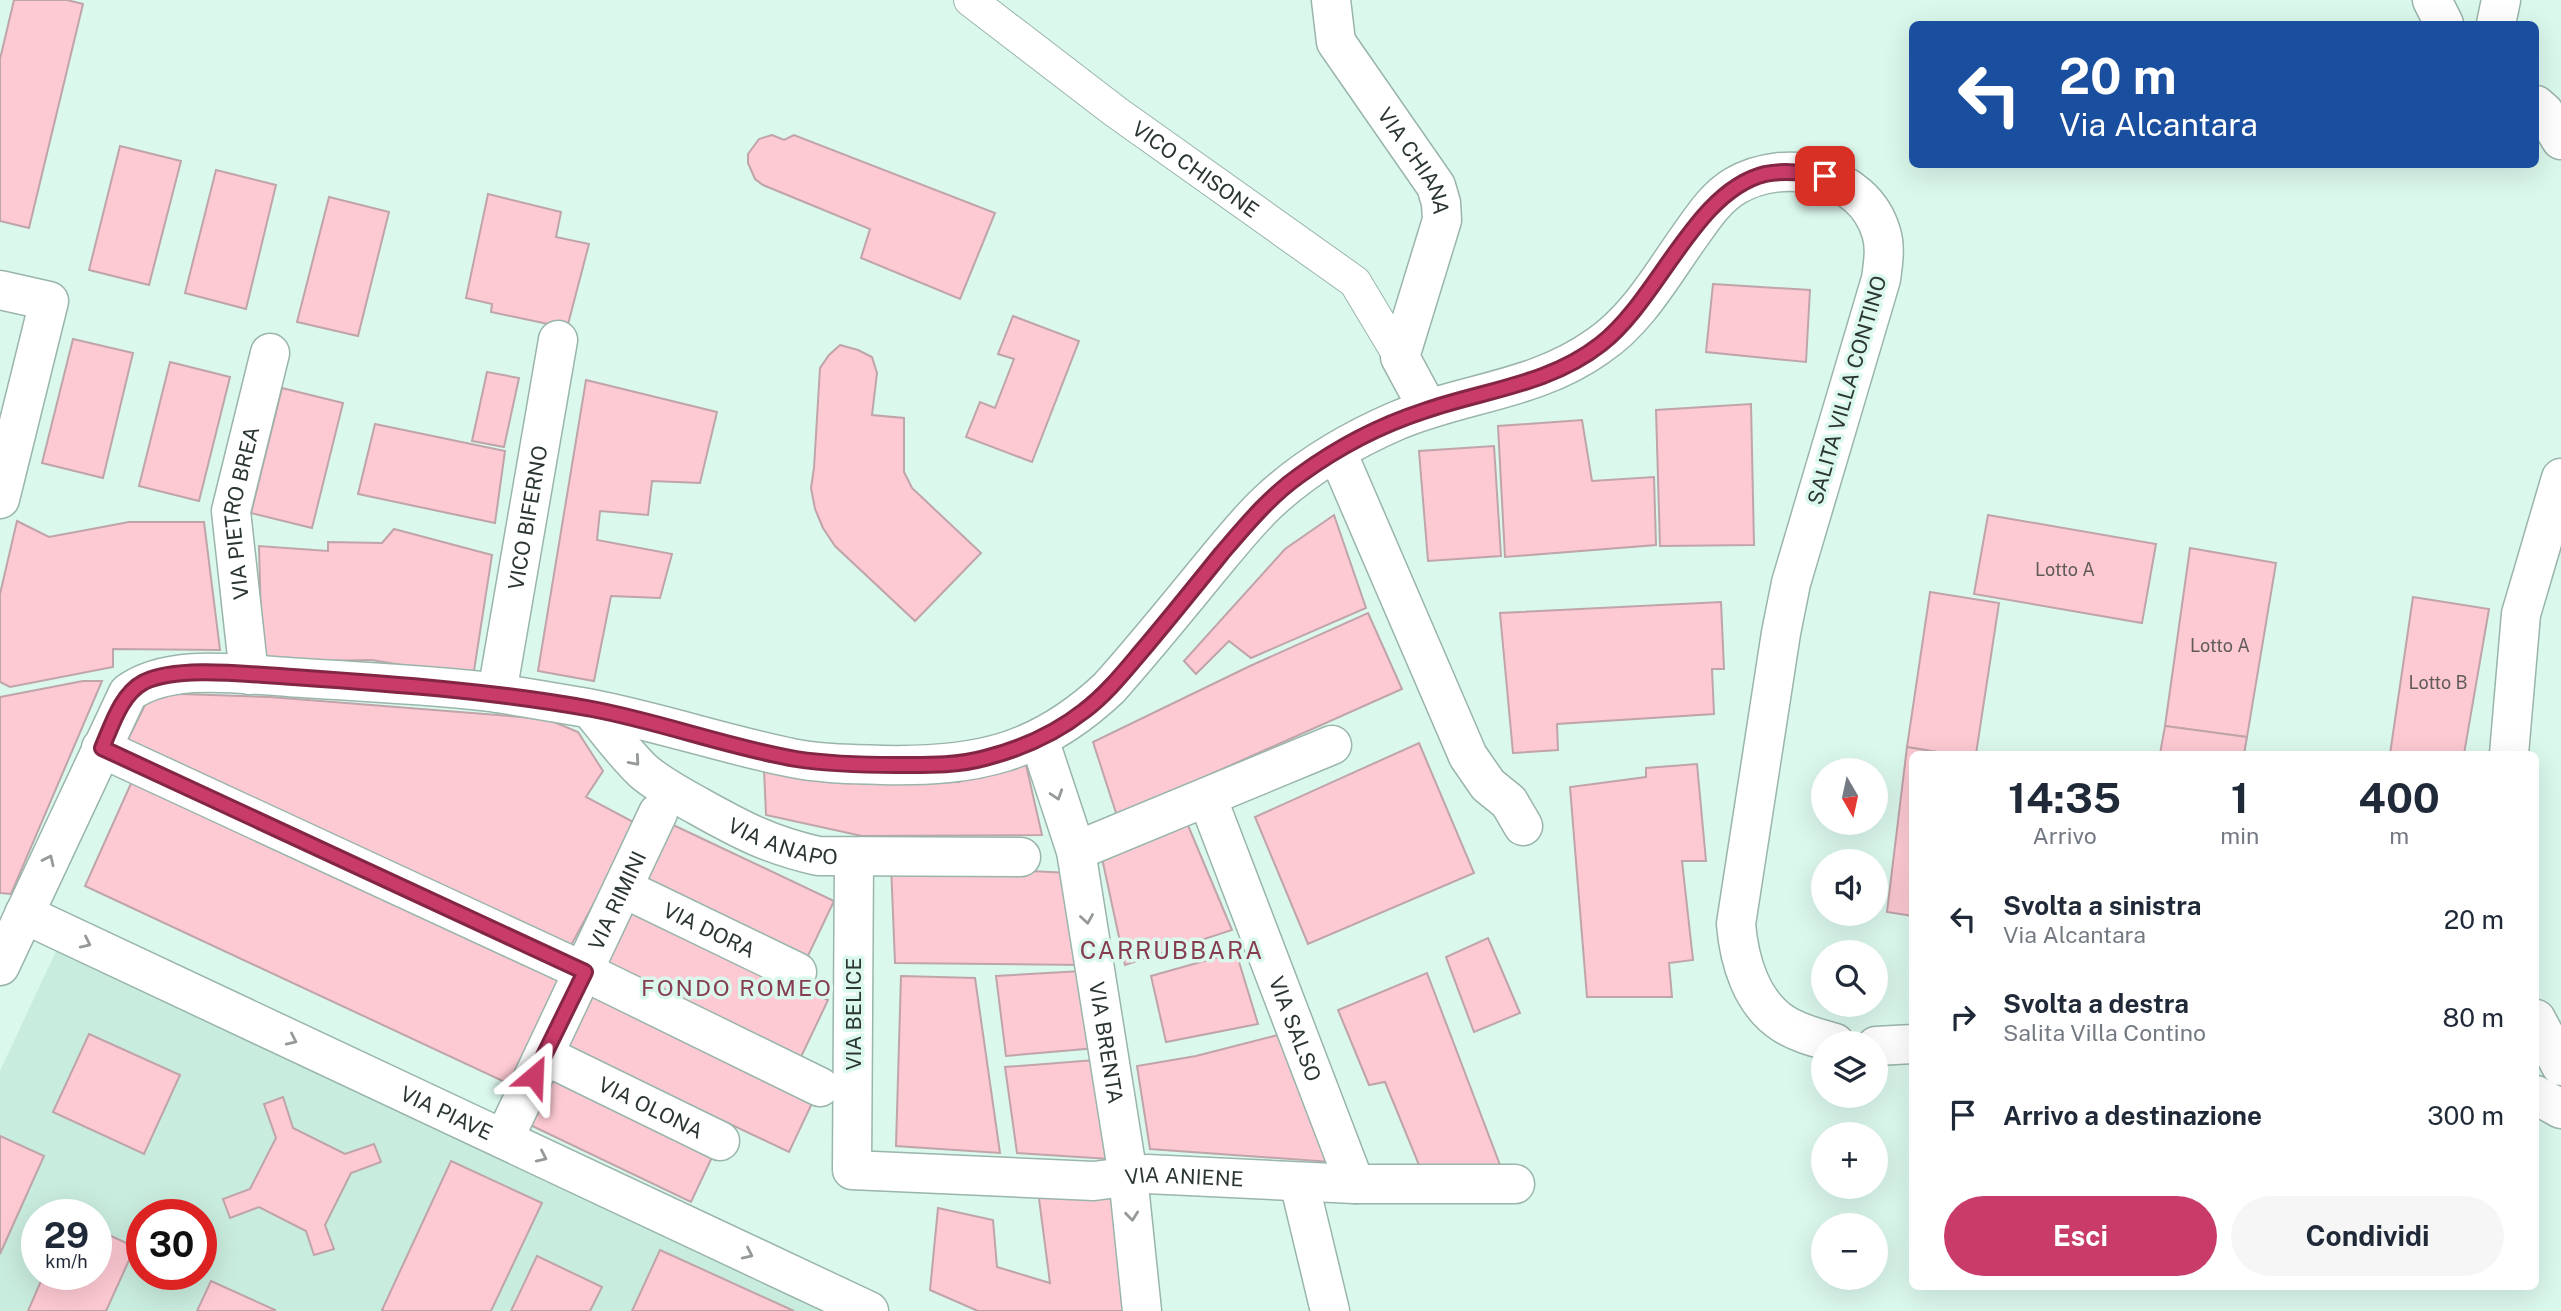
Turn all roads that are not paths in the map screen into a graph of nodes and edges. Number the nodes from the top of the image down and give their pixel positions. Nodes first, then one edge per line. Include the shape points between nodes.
1 (970, 0) edge
2 (1331, 0) edge
3 (2432, 0) edge
4 (2501, 0) edge
5 (2442, 21) edge
6 (2497, 21) edge
7 (2539, 108) edge
8 (2561, 139) edge
9 (0, 289) edge
10 (558, 340) dead end
11 (270, 353) dead end
12 (1400, 357) junction
13 (1428, 409) junction
14 (1337, 452) junction
15 (2561, 478) edge
16 (0, 499) edge
17 (249, 675) junction
18 (497, 693) junction
19 (590, 709) junction
20 (1039, 739) junction
21 (1332, 745) dead end
22 (102, 748) junction
23 (2509, 751) edge
24 (1207, 797) junction
25 (658, 813) dead end
26 (1522, 826) dead end
27 (1076, 851) junction
28 (854, 857) junction
29 (1021, 857) dead end
30 (623, 888) junction
31 (24, 914) junction
32 (0, 967) edge
33 (585, 972) junction
34 (797, 972) dead end
35 (2539, 1025) edge
36 (1811, 1037) edge
37 (1909, 1044) edge
38 (1888, 1045) edge
39 (544, 1055) junction
40 (2561, 1066) edge
41 (820, 1087) dead end
42 (2539, 1097) edge
43 (2561, 1109) edge
44 (503, 1139) junction
45 (720, 1141) dead end
46 (852, 1170) joint
47 (1128, 1176) junction
48 (1298, 1182) junction
49 (1354, 1184) junction
50 (1515, 1184) dead end
51 (869, 1311) edge
52 (1142, 1311) edge
53 (1330, 1311) edge

1 - 12 street, VICO CHISONE via 1116,112 1354,282
2 - 12 street, VIA CHIANA via 1336,42 1436,186 1441,203 1442,220
3 - 5 street
4 - 6 street
7 - 8 street
9 - 16 street via 49,301
10 - 18 street, VICO BIFERNO
11 - 17 street, VIA PIETRO BREA via 231,511
12 - 13 street
13 - 14 street, SALITA VILLA CONTINO
13 - 36 street, SALITA VILLA CONTINO via 1541,378 1599,346 1640,305 1710,208 1734,187 1765,174 1815,174 1852,191 1870,209 1881,232 1881,279 1791,583 1736,924 1748,979 1782,1023
14 - 20 street, SALITA VILLA CONTINO via 1298,476 1246,524 1109,688 1079,715
14 - 26 street via 1468,756 1488,785 1509,802
15 - 23 street via 2521,614
17 - 18 street, SALITA VILLA CONTINO
17 - 22 street, SALITA VILLA CONTINO via 177,674 141,684 128,693
18 - 19 street, SALITA VILLA CONTINO
19 - 20 street, SALITA VILLA CONTINO via 754,750 841,764 964,763
19 -> 28 street, VIA ANAPO via 643,771 690,801 785,849
20 -> 27 street, VIA BRENTA
21 - 24 street
31 -> 22 street, SALITA VILLA CONTINO
22 - 33 street
24 - 27 street
24 - 49 street, VIA SALSO
25 - 30 street, VIA RIMINI
27 -> 47 street, VIA BRENTA
28 - 29 street, VIA ANAPO
28 - 46 street, VIA BELICE
30 - 33 street, VIA RIMINI
30 - 34 street, VIA DORA
31 - 32 street, SALITA VILLA CONTINO
31 -> 44 street, VIA PIAVE
33 - 39 street, VIA RIMINI
33 - 41 street
35 - 40 street
37 - 38 street
39 - 44 street, VIA RIMINI
39 - 45 street, VIA OLONA
42 - 43 street
44 -> 51 street, VIA PIAVE
46 - 47 street, VIA ANIENE via 1094,1181
47 - 48 street, VIA ANIENE
47 -> 52 street, VIA BRENTA
48 - 49 street, VIA ANIENE
48 - 53 street
49 - 50 street, VIA ANIENE

